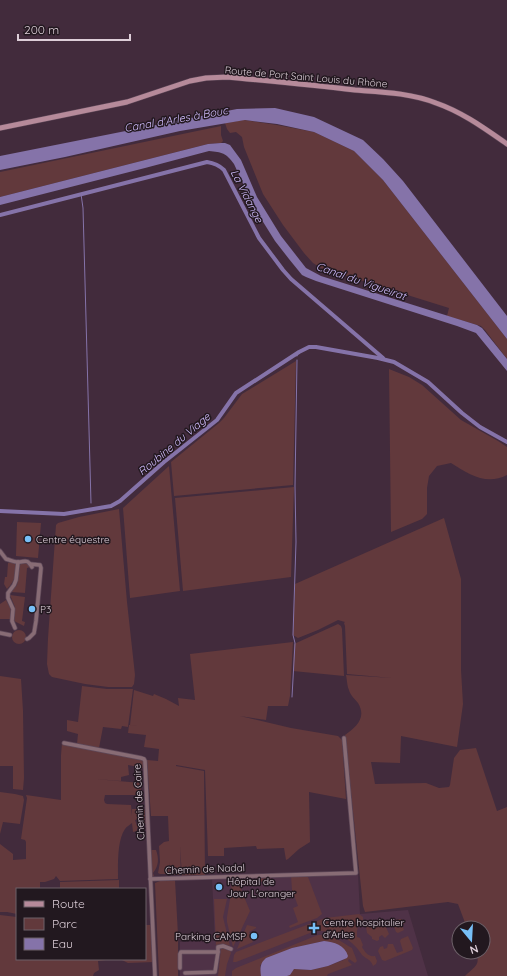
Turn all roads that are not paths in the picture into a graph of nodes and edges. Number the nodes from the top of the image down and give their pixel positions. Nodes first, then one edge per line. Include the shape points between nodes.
1 (0, 128) edge
2 (507, 144) edge
3 (0, 551) edge
4 (18, 562) junction
5 (15, 628) dead end
6 (0, 633) edge
7 (10, 635) dead end
8 (27, 639) dead end
9 (344, 738) dead end
10 (64, 743) dead end
11 (150, 879) junction
12 (232, 949) dead end
13 (218, 952) junction
14 (180, 968) dead end
15 (184, 973) dead end
16 (155, 976) edge

1 - 2 main road, Route de Port Saint Louis du Rhône via 127,102 190,81 228,77 422,98 461,114
3 - 4 street via 6,560
4 - 5 street via 16,580 8,593
4 - 8 street via 26,560 31,565 40,565 41,568 34,633
6 - 7 street
9 - 11 street, Chemin de Nadal via 356,873
10 - 11 street, Chemin de Caire via 144,759
11 - 16 street
12 - 13 street via 218,947
13 - 14 street via 181,952
13 - 15 street via 215,972

